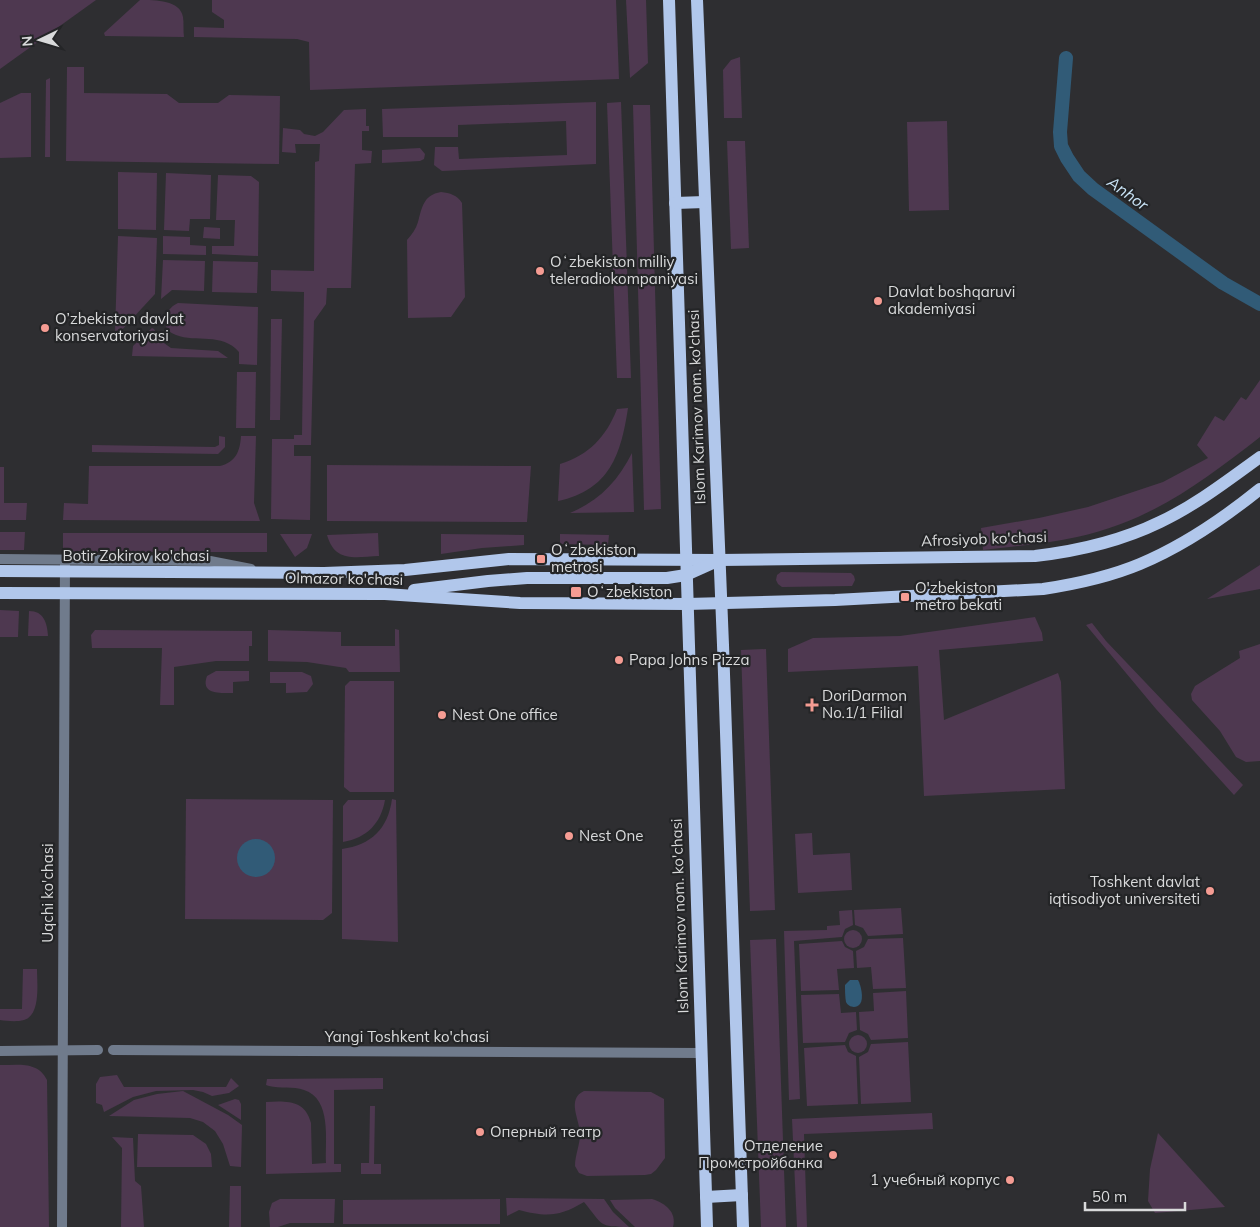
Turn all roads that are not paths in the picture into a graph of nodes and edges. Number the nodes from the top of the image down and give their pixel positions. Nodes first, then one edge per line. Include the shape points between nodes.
1 (669, 0) edge
2 (697, 0) edge
3 (705, 202) junction
4 (675, 203) junction
5 (1260, 457) edge
6 (1260, 489) edge
7 (0, 559) edge
8 (685, 559) junction
9 (720, 560) junction
10 (65, 566) junction
11 (0, 571) edge
12 (686, 575) junction
13 (0, 592) edge
14 (65, 593) junction
15 (385, 594) junction
16 (721, 603) junction
17 (686, 604) junction
18 (62, 1050) junction
19 (98, 1050) dead end
20 (113, 1050) dead end
21 (0, 1051) edge
22 (701, 1053) junction
23 (742, 1196) junction
24 (706, 1197) junction
25 (62, 1227) edge
26 (707, 1227) edge
27 (743, 1227) edge

1 - 4 main road, Islom Karimov nom. ko'chasi
2 - 3 main road, Islom Karimov nom. ko'chasi
3 - 4 main road
3 - 9 main road, Islom Karimov nom. ko'chasi
4 - 8 main road, Islom Karimov nom. ko'chasi
5 - 9 main road, Afrosiyob ko'chasi via 1190,506 1160,522 1072,551 996,557
6 - 16 main road via 1168,550 1140,564 1074,584 1043,589 935,595
7 - 10 street
8 - 9 main road, Afrosiyob ko'chasi
8 - 10 main road, Botir Zokirov ko'chasi via 508,559 370,572 272,573
8 - 12 main road, Islom Karimov nom. ko'chasi
9 - 12 main road
9 - 16 main road, Islom Karimov nom. ko'chasi
10 - 11 main road, Botir Zokirov ko'chasi
10 - 14 street, Uqchi ko'chasi
12 - 15 main road via 667,578 507,579
12 - 17 main road, Islom Karimov nom. ko'chasi
13 - 14 main road, Olmazor ko'chasi
14 - 15 main road, Olmazor ko'chasi
14 - 18 street, Uqchi ko'chasi
15 - 17 main road, Olmazor ko'chasi via 520,603
16 - 17 main road
16 - 23 main road, Islom Karimov nom. ko'chasi
17 - 22 main road, Islom Karimov nom. ko'chasi
18 - 19 street
18 - 21 street
18 - 25 street, Uqchi ko'chasi
20 - 22 street, Yangi Toshkent ko'chasi
22 - 24 main road, Islom Karimov nom. ko'chasi
23 - 24 main road
23 - 27 main road
24 - 26 main road, Islom Karimov nom. ko'chasi

